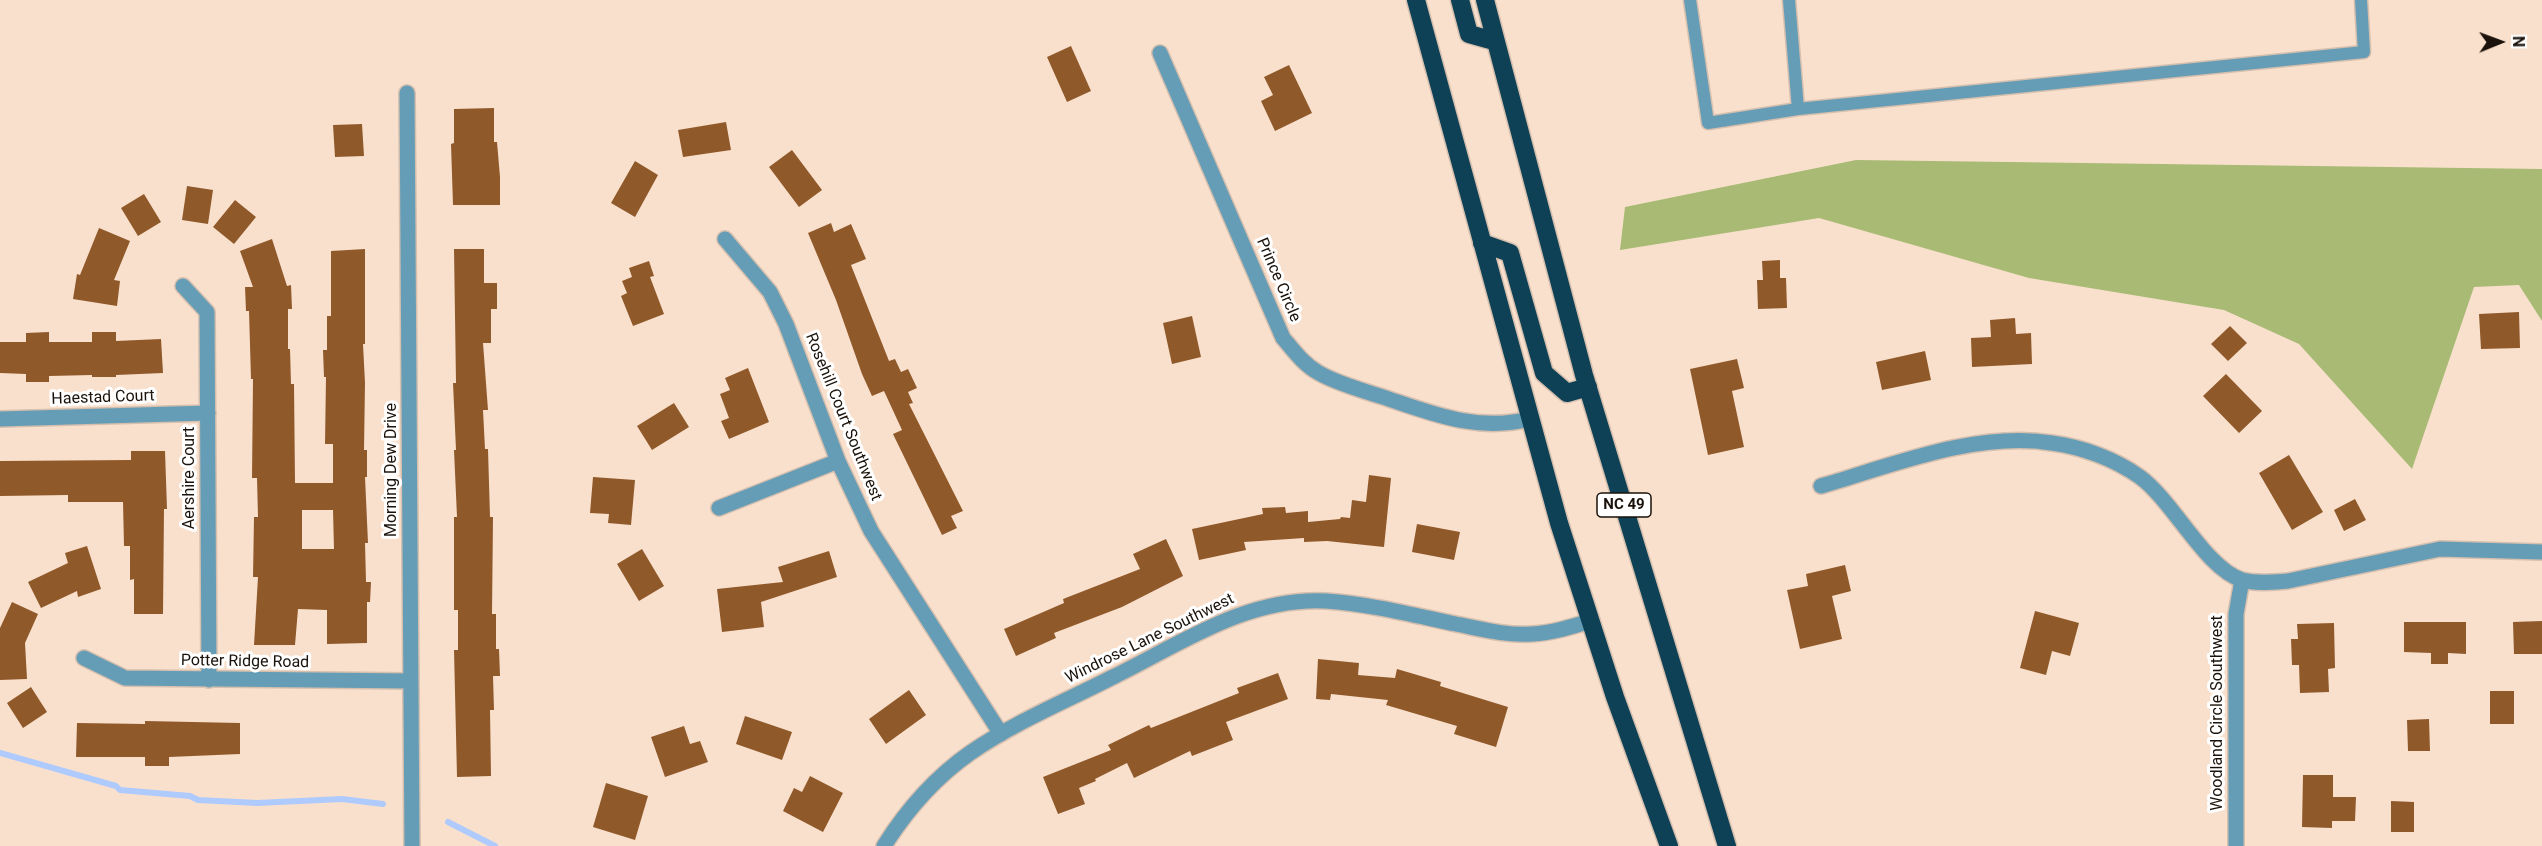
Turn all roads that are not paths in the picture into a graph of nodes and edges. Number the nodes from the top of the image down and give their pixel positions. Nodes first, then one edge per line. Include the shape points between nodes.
1 (1416, 0) edge
2 (1460, 0) edge
3 (1485, 0) edge
4 (1690, 0) edge
5 (1789, 0) edge
6 (2361, 0) edge
7 (1494, 41) junction
8 (1160, 53) dead end
9 (407, 93) dead end
10 (1798, 109) junction
11 (725, 239) dead end
12 (1482, 243) junction
13 (183, 286) dead end
14 (1588, 387) junction
15 (208, 413) junction
16 (0, 419) edge
17 (1530, 419) junction
18 (838, 461) junction
19 (1821, 486) dead end
20 (719, 508) dead end
21 (2542, 552) edge
22 (2242, 580) junction
23 (1590, 621) junction
24 (84, 658) dead end
25 (209, 680) junction
26 (411, 681) junction
27 (1001, 734) junction
28 (412, 846) edge
29 (884, 846) edge
30 (1669, 846) edge
31 (1727, 846) edge
32 (2236, 846) edge

1 - 12 highway
2 - 7 highway via 1469,34
3 - 7 highway, NC 49
4 - 10 lane via 1708,123
5 - 10 lane
6 - 10 lane via 2364,52
7 - 14 highway, NC 49
8 - 17 street, Prince Circle via 1283,338 1304,362 1319,374 1352,387 1454,420 1507,425
9 - 26 street, Morning Dew Drive
11 - 18 street, Rosehill Court Southwest via 770,292
12 - 14 highway via 1510,253 1544,373 1567,393
12 - 17 highway
13 - 15 street, Aershire Court via 207,312
14 - 31 highway, NC 49
15 - 16 street, Haestad Court
15 - 25 street, Aershire Court
17 - 23 highway
18 - 20 street
18 - 27 street, Rosehill Court Southwest via 871,531
19 - 22 street via 1963,446 2013,440 2052,443 2086,451 2141,478 2218,565
21 - 22 street via 2440,549 2288,581
22 - 32 street, Woodland Circle Southwest via 2236,614
23 - 27 street, Windrose Lane Southwest via 1531,634 1493,632 1366,605 1284,603 1249,611 1202,631
23 - 30 highway
24 - 25 street, Potter Ridge Road via 125,678
25 - 26 street, Potter Ridge Road
26 - 28 street, Morning Dew Drive
27 - 29 street, Windrose Lane Southwest via 940,778 898,824

